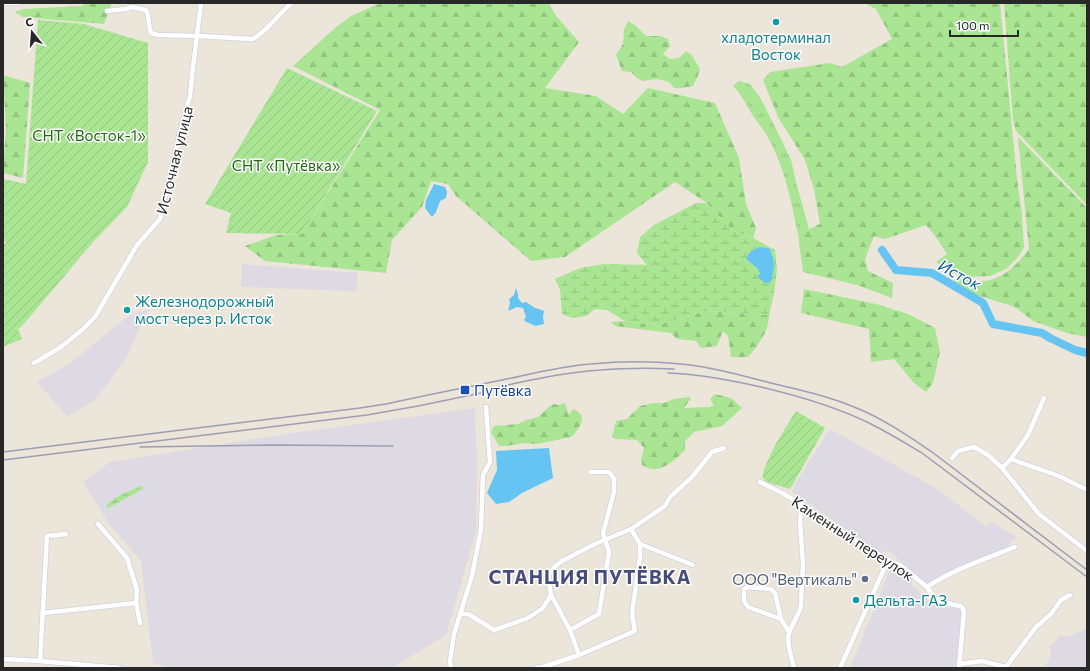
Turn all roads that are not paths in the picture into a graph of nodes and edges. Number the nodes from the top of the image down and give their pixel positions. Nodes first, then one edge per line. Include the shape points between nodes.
1 (3, 3) edge
2 (19, 3) edge
3 (201, 3) edge
4 (292, 3) edge
5 (107, 10) dead end
6 (197, 36) junction
7 (34, 363) dead end
8 (1044, 398) dead end
9 (486, 407) dead end
10 (724, 448) dead end
11 (952, 458) dead end
12 (1011, 459) junction
13 (1002, 468) junction
14 (590, 472) dead end
15 (760, 482) dead end
16 (1087, 490) edge
17 (802, 505) junction
18 (98, 524) dead end
19 (632, 529) junction
20 (66, 534) dead end
21 (605, 540) junction
22 (640, 544) junction
23 (1015, 547) dead end
24 (1087, 551) edge
25 (888, 560) junction
26 (693, 565) dead end
27 (927, 587) junction
28 (551, 595) junction
29 (1070, 595) dead end
30 (136, 604) junction
31 (42, 612) junction
32 (460, 614) junction
33 (781, 619) junction
34 (140, 622) dead end
35 (570, 630) junction
36 (789, 632) junction
37 (579, 655) junction
38 (3, 659) edge
39 (40, 661) junction
40 (959, 666) edge
41 (120, 668) edge
42 (451, 668) edge
43 (536, 668) edge
44 (794, 668) edge
45 (840, 668) edge

1 - 2 street
3 - 6 street, Источная улица
4 - 6 street via 260,36 253,39
5 - 6 street via 132,7 146,10 152,33
6 - 7 street, Источная улица via 190,96 160,219 137,245 95,317 60,347
8 - 12 street via 1028,435
9 - 32 street via 490,462 483,475 482,529 472,576
10 - 19 street via 712,452 670,497 665,506
11 - 13 street via 958,451 974,447
12 - 13 street
12 - 16 street via 1059,476
13 - 24 street via 1039,514
14 - 21 street via 609,472 614,479 614,492 603,533
15 - 17 street, Каменный переулок
17 - 25 street, Каменный переулок
17 - 36 street via 801,604
18 - 30 street via 127,558 137,590
19 - 21 street
19 - 22 street
20 - 31 street via 47,536
21 - 28 street via 580,551 552,569 548,576
21 - 35 street via 609,552 599,614
22 - 26 street
22 - 37 street via 632,614 635,631
23 - 27 street via 963,567
25 - 27 street, Каменный переулок via 900,565
25 - 45 street
27 - 40 street, Каменный переулок via 934,598 960,606 964,611
28 - 32 street via 543,608 528,618 494,630 468,614
28 - 35 street
29 - 40 street via 1061,600 1051,614 1036,627 1006,667 982,661
30 - 31 street
30 - 34 street
31 - 39 street
32 - 42 street via 454,634
33 - 33 street via 748,607 744,601 744,589 748,587 773,590
33 - 36 street
35 - 37 street
36 - 44 street
37 - 43 street
38 - 39 street
39 - 41 street

